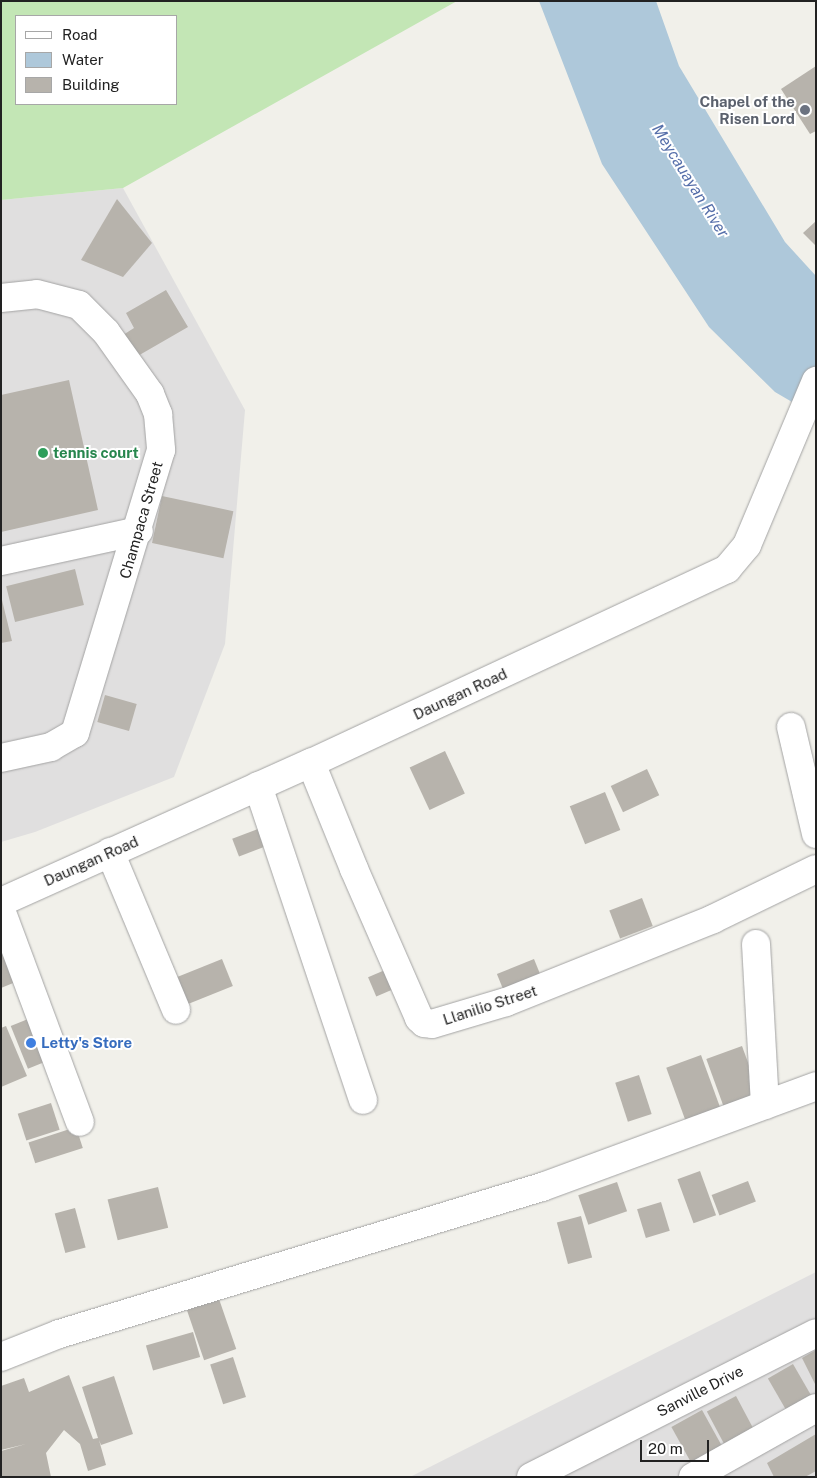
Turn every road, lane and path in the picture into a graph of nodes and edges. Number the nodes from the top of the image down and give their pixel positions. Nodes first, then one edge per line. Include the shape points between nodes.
1 (1, 298) edge
2 (811, 391) edge
3 (139, 531) junction
4 (1, 561) edge
5 (792, 727) dead end
6 (1, 758) edge
7 (311, 763) junction
8 (258, 786) junction
9 (816, 834) edge
10 (110, 852) junction
11 (816, 869) edge
12 (1, 902) edge
13 (1, 910) edge
14 (756, 944) dead end
15 (176, 1010) dead end
16 (816, 1086) edge
17 (363, 1100) dead end
18 (765, 1105) junction
19 (80, 1122) dead end
20 (816, 1333) edge
21 (1, 1357) edge
22 (816, 1408) edge
23 (538, 1475) edge
24 (693, 1477) edge

1 - 3 street, Champaca Street via 37,294 79,305 106,332 150,394 158,414 161,450
2 - 7 street, Daungan Road via 747,545 727,569
3 - 4 street
3 - 6 street, Champaca Street via 75,733 66,741
5 - 9 street
7 - 8 street, Daungan Road
7 - 11 street, Llanilio Street via 358,878 424,1023 432,1024 506,1002 713,919
8 - 10 street, Daungan Road
8 - 17 street
10 - 12 street, Daungan Road
10 - 15 street
13 - 19 street
14 - 18 street
16 - 18 street
18 - 21 street via 542,1187 59,1334
20 - 23 street, Sanville Drive
22 - 24 street

